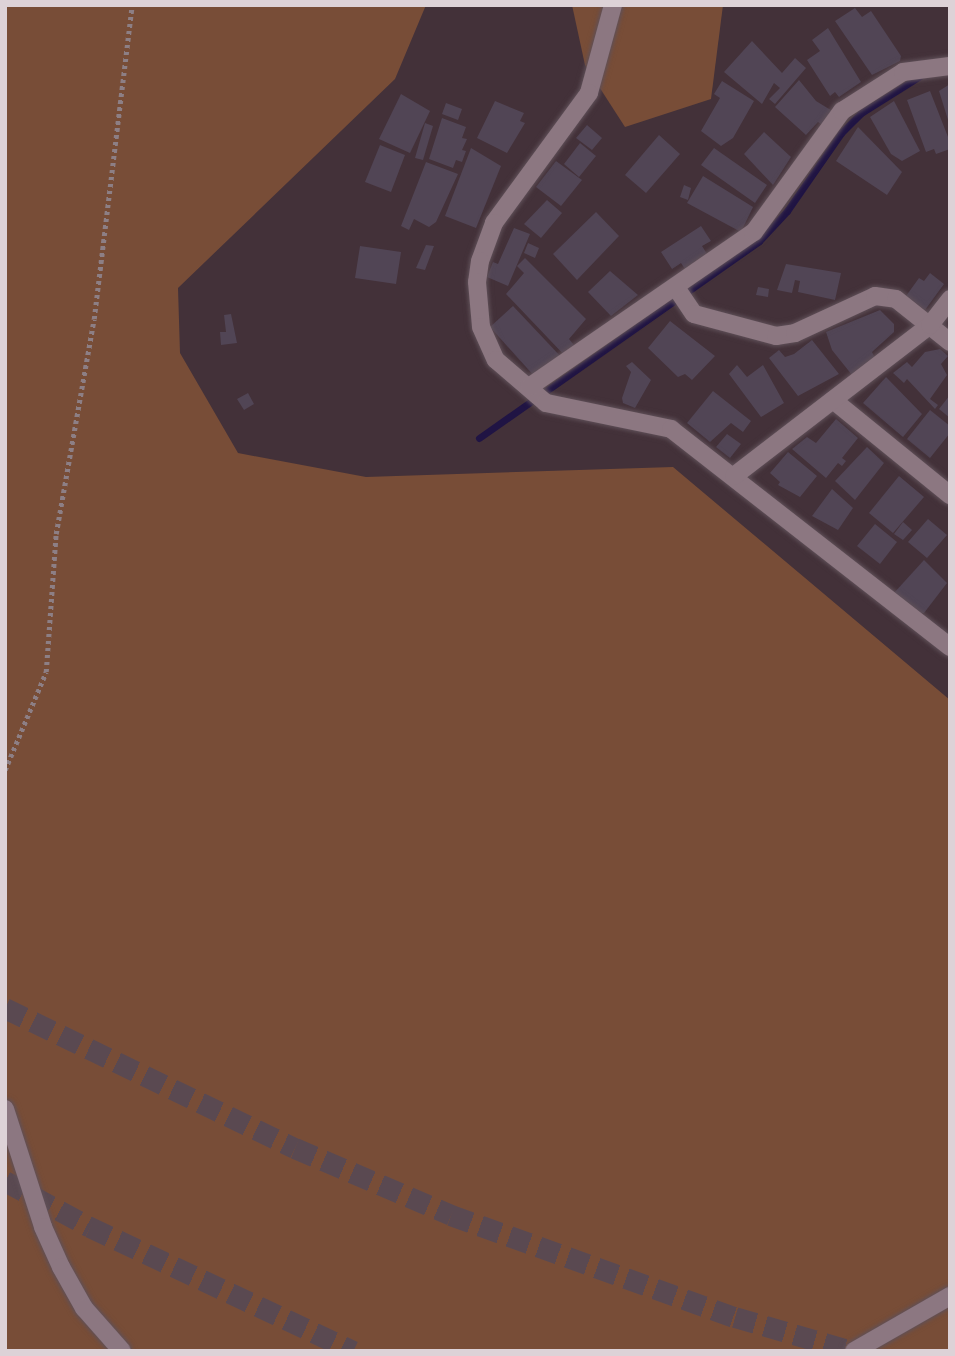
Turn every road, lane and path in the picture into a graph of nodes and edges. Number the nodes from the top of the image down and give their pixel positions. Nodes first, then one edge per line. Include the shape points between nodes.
1 (132, 5) edge
2 (613, 5) edge
3 (950, 66) edge
4 (677, 289) junction
5 (950, 299) edge
6 (930, 326) junction
7 (950, 342) edge
8 (529, 387) junction
9 (833, 400) junction
10 (734, 476) junction
11 (950, 495) edge
12 (946, 637) edge
13 (5, 771) edge
14 (5, 1109) edge
15 (950, 1296) edge
16 (122, 1351) edge
17 (854, 1351) edge

1 - 13 path via 94,319 56,534 46,672
2 - 8 street via 589,93 494,223 480,261 481,327 496,360
3 - 4 street via 903,72 842,111 754,232
4 - 6 street via 694,314 776,335 795,333 875,296 896,299
4 - 8 street
5 - 6 street
6 - 7 street
6 - 9 street
8 - 10 street via 546,403 671,429
9 - 10 street
9 - 11 street
10 - 12 street
14 - 16 street via 61,1268 84,1308
15 - 17 street

